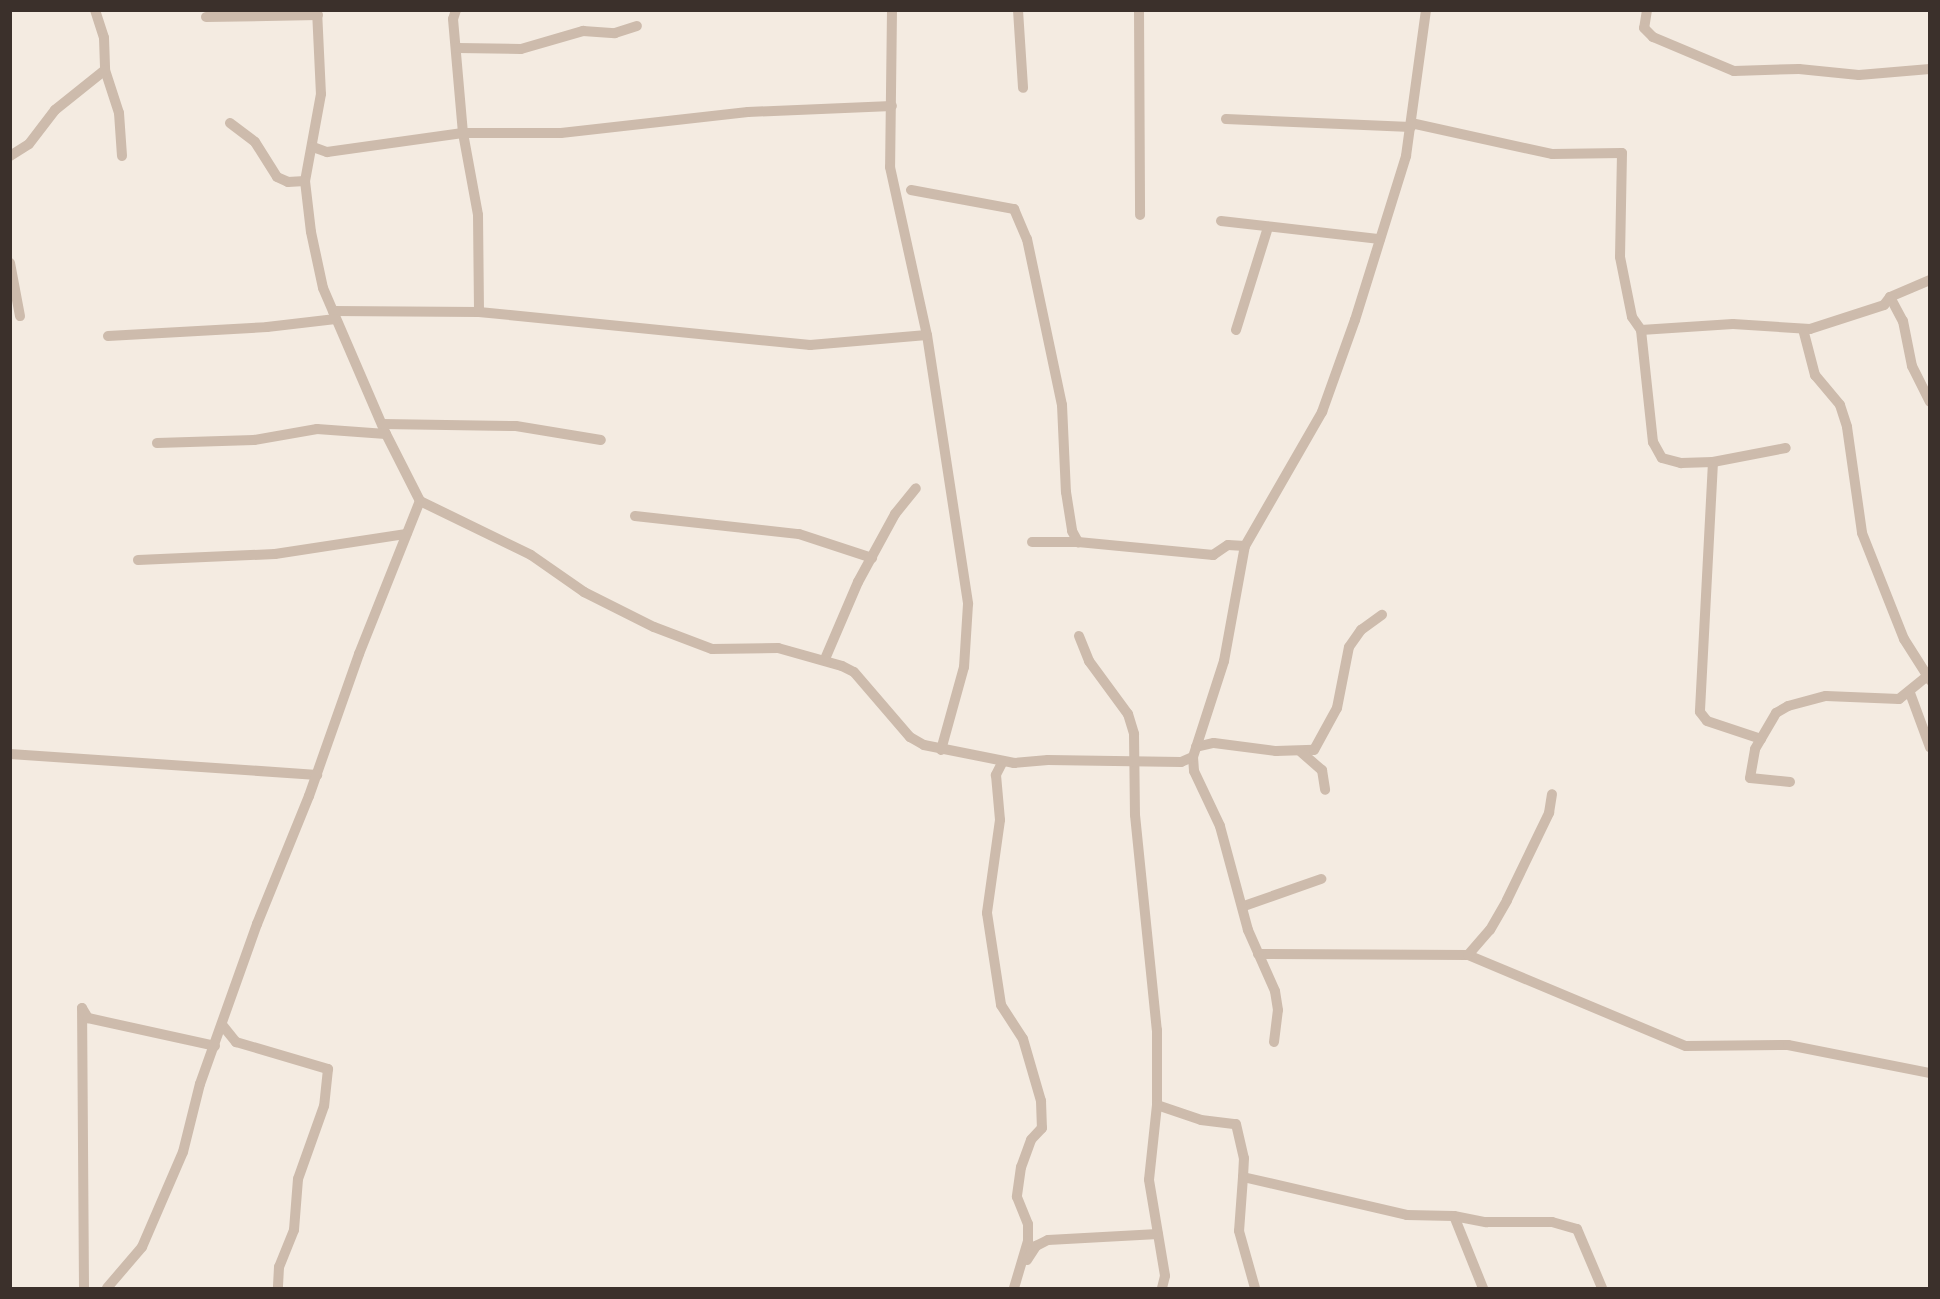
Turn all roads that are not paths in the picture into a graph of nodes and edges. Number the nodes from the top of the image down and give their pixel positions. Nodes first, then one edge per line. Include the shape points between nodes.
1 (94, 10) edge
2 (456, 10) edge
3 (892, 10) edge
4 (1018, 10) edge
5 (1139, 10) edge
6 (1426, 10) edge
7 (1647, 10) edge
8 (317, 13) edge
9 (206, 17) dead end
10 (637, 26) dead end
11 (458, 48) junction
12 (1929, 69) edge
13 (105, 70) junction
14 (1023, 88) dead end
15 (892, 106) junction
16 (1226, 119) dead end
17 (230, 123) dead end
18 (1411, 125) junction
19 (463, 133) junction
20 (313, 147) junction
21 (10, 156) edge
22 (122, 156) dead end
23 (305, 181) junction
24 (911, 190) dead end
25 (1140, 215) dead end
26 (1221, 221) dead end
27 (1268, 227) junction
28 (1380, 239) junction
29 (10, 263) edge
30 (1929, 280) edge
31 (1890, 297) junction
32 (478, 312) junction
33 (335, 315) junction
34 (20, 316) dead end
35 (1803, 329) junction
36 (1236, 330) dead end
37 (1641, 330) junction
38 (927, 335) junction
39 (108, 336) dead end
40 (1929, 402) edge
41 (384, 429) junction
42 (601, 440) dead end
43 (157, 444) dead end
44 (1786, 448) dead end
45 (1713, 462) junction
46 (916, 488) dead end
47 (420, 501) junction
48 (635, 516) dead end
49 (406, 534) junction
50 (1032, 542) dead end
51 (1078, 542) junction
52 (1245, 546) junction
53 (872, 558) junction
54 (138, 560) dead end
55 (1382, 615) dead end
56 (1079, 636) dead end
57 (825, 659) junction
58 (1928, 678) edge
59 (1910, 693) junction
60 (1761, 739) junction
61 (1929, 747) edge
62 (941, 750) junction
63 (1194, 752) junction
64 (1301, 752) junction
65 (10, 754) edge
66 (1003, 761) junction
67 (1181, 762) junction
68 (1132, 763) junction
69 (1194, 771) junction
70 (317, 775) junction
71 (1790, 782) dead end
72 (1325, 790) dead end
73 (1552, 794) dead end
74 (1321, 879) dead end
75 (1244, 906) junction
76 (1258, 954) junction
77 (1468, 956) junction
78 (223, 1026) junction
79 (1274, 1042) dead end
80 (215, 1046) junction
81 (1929, 1073) edge
82 (1157, 1105) junction
83 (1243, 1177) junction
84 (1454, 1216) junction
85 (1158, 1234) junction
86 (1025, 1263) junction
87 (84, 1288) edge
88 (106, 1288) edge
89 (278, 1288) edge
90 (1014, 1288) edge
91 (1162, 1288) edge
92 (1255, 1288) edge
93 (1483, 1288) edge
94 (1602, 1288) edge

1 - 13 street via 104,38
2 - 11 street via 453,19
3 - 15 street
4 - 14 street
5 - 25 street
6 - 18 street
7 - 12 street via 1644,27 1653,37 1726,69 1799,69 1859,75
8 - 9 street
8 - 20 street via 321,94
10 - 11 street via 605,34 583,31 521,50
11 - 19 street
13 - 21 street via 56,110 29,144
13 - 22 street via 119,113
15 - 19 street via 748,112 561,133
15 - 38 street via 890,167
16 - 18 street
17 - 23 street via 255,142 277,177 288,182
18 - 28 street
18 - 37 street via 1552,154 1622,153 1620,257 1632,317
19 - 20 street via 351,150 327,152
19 - 32 street via 478,215
20 - 23 street
23 - 33 street via 311,232
24 - 51 street via 1014,209 1027,239 1062,405 1066,492 1072,531
26 - 27 street
27 - 28 street
27 - 36 street
28 - 52 street via 1322,412
29 - 34 street
30 - 31 street
31 - 35 street via 1884,305
31 - 40 street via 1903,321 1912,366
32 - 33 street
32 - 38 street via 810,345
33 - 39 street via 267,327
33 - 41 street
35 - 37 street via 1733,324
35 - 58 street via 1815,375 1830,389 1847,427 1862,533 1904,639
37 - 45 street via 1653,442 1662,458 1681,463
38 - 62 street via 968,604 964,667
41 - 42 street via 516,426
41 - 43 street via 317,429 254,440
41 - 47 street
44 - 45 street
45 - 60 street via 1700,712 1707,721
46 - 53 street via 895,514
47 - 49 street
47 - 57 street via 531,555 584,592 654,627 712,648 778,648
48 - 53 street via 799,534
49 - 54 street via 275,554
49 - 70 street
50 - 51 street
51 - 52 street via 1213,555 1228,545
52 - 63 street via 1224,661
53 - 57 street via 850,598
55 - 64 street via 1361,630 1349,647 1337,708 1314,750
56 - 68 street via 1089,661 1128,714 1134,734
57 - 62 street via 854,672 910,737
58 - 59 street
59 - 60 street via 1899,699 1826,696 1788,706 1776,713
59 - 61 street
60 - 71 street via 1750,778
62 - 66 street
63 - 64 street via 1214,743
63 - 67 street
63 - 69 street
64 - 72 street via 1322,770
65 - 70 street
66 - 68 street
66 - 86 street via 996,775 1000,820 987,913 1001,1005 1023,1038 1041,1101 1042,1128 1031,1140 1021,1167 1017,1197 1028,1224
67 - 68 street
67 - 69 street
68 - 82 street via 1157,1030
69 - 75 street via 1220,826 1224,855
70 - 78 street via 276,873
73 - 77 street via 1549,813 1507,900 1490,930
74 - 75 street
75 - 76 street
76 - 77 street
76 - 79 street via 1277,1001
77 - 81 street via 1686,1046 1788,1045
78 - 80 street
78 - 89 street via 236,1042 328,1069 324,1106 298,1179 294,1230 279,1267
80 - 87 street via 88,1018 82,1008
80 - 88 street via 200,1084 183,1152 142,1247
82 - 83 street via 1201,1120 1236,1124 1244,1158
82 - 85 street via 1149,1180
83 - 84 street via 1407,1215
83 - 92 street via 1239,1231
84 - 93 street
84 - 94 street via 1486,1222 1552,1222 1577,1229
85 - 86 street via 1047,1240 1036,1246
85 - 91 street via 1165,1276
86 - 90 street

